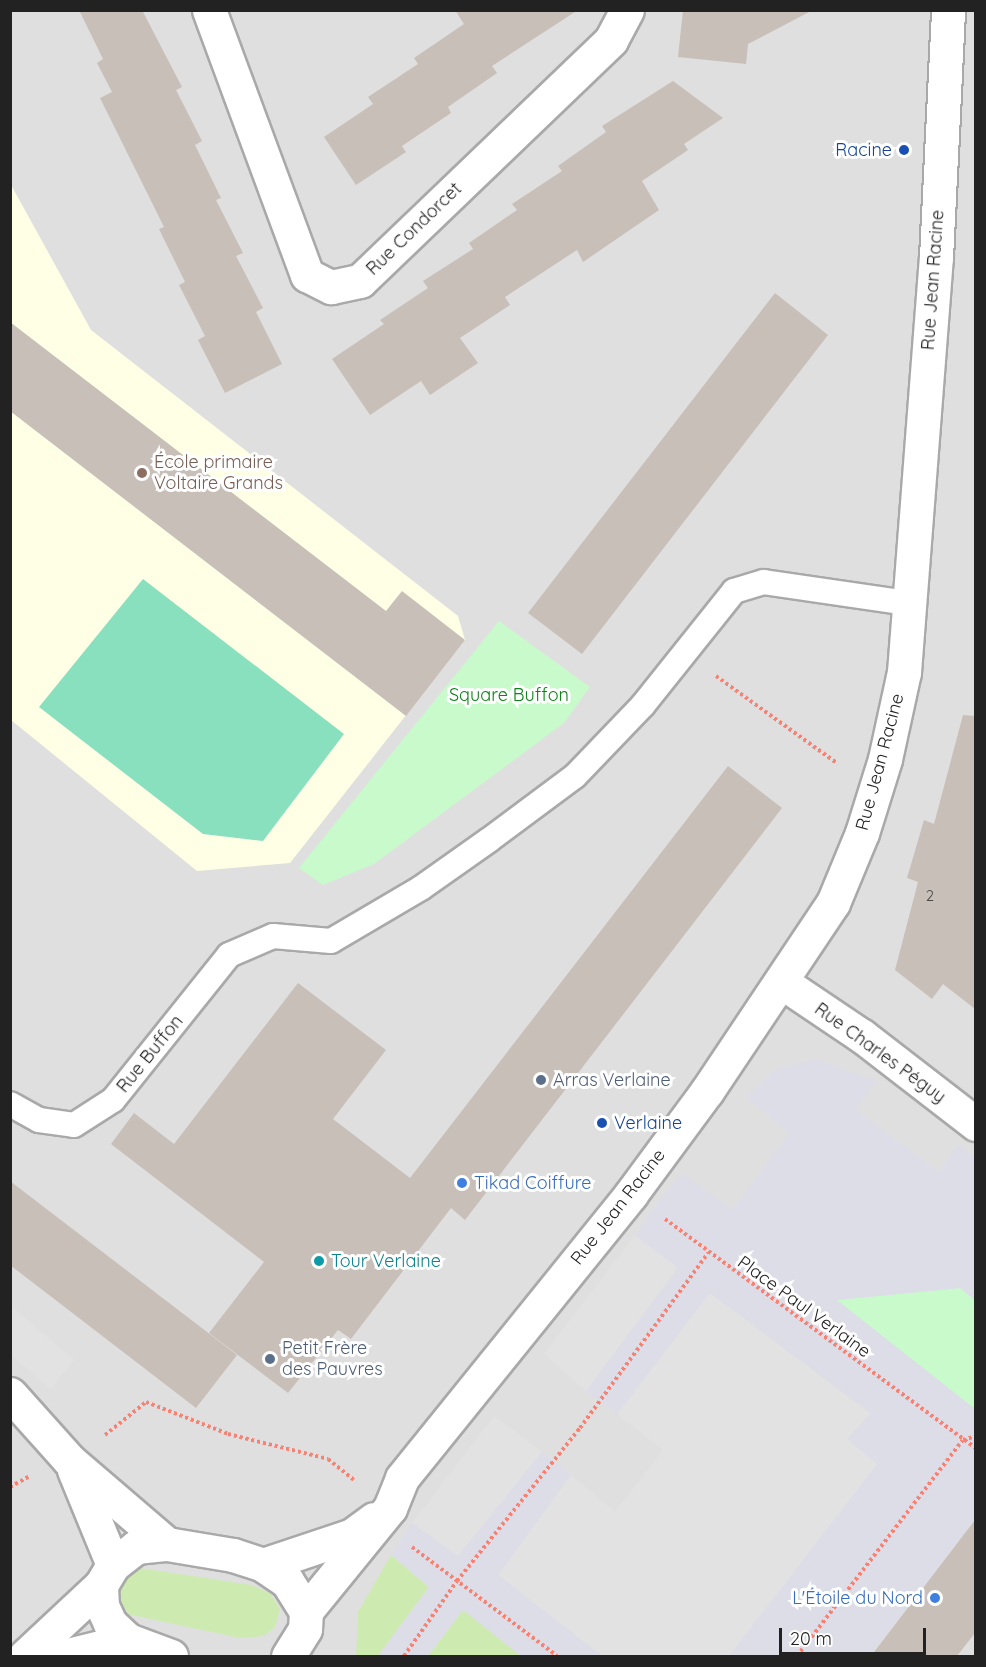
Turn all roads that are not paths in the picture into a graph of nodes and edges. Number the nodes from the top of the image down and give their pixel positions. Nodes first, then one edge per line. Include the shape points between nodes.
1 (209, 10) edge
2 (627, 10) edge
3 (948, 10) edge
4 (908, 603) junction
5 (783, 983) junction
6 (10, 1104) edge
7 (975, 1124) edge
8 (10, 1394) edge
9 (69, 1460) junction
10 (390, 1508) junction
11 (167, 1544) junction
12 (263, 1564) junction
13 (107, 1575) junction
14 (128, 1640) junction
15 (299, 1641) edge
16 (25, 1656) edge
17 (64, 1656) edge
18 (171, 1656) edge

1 - 2 street, Rue Condorcet via 307,275 331,287 360,280 611,40
3 - 4 street, Rue Jean Racine via 936,257
4 - 5 street, Rue Jean Racine via 904,672 885,759 862,833 833,903
4 - 6 lane, Rue Buffon via 764,582 734,591 643,705 575,776 431,881 331,941 273,936 229,955 113,1100 74,1125 39,1120
5 - 7 street, Rue Charles Péguy via 844,1023
5 - 10 street, Rue Jean Racine via 631,1194 402,1478
8 - 9 street
9 - 11 street
9 - 13 street
10 - 12 street via 352,1535
10 - 15 street, Rue Jean Racine
11 - 12 street
11 - 13 street via 136,1547
12 - 15 street via 287,1581
13 - 14 street via 102,1606 110,1623
13 - 16 street
14 - 17 street
14 - 18 street

